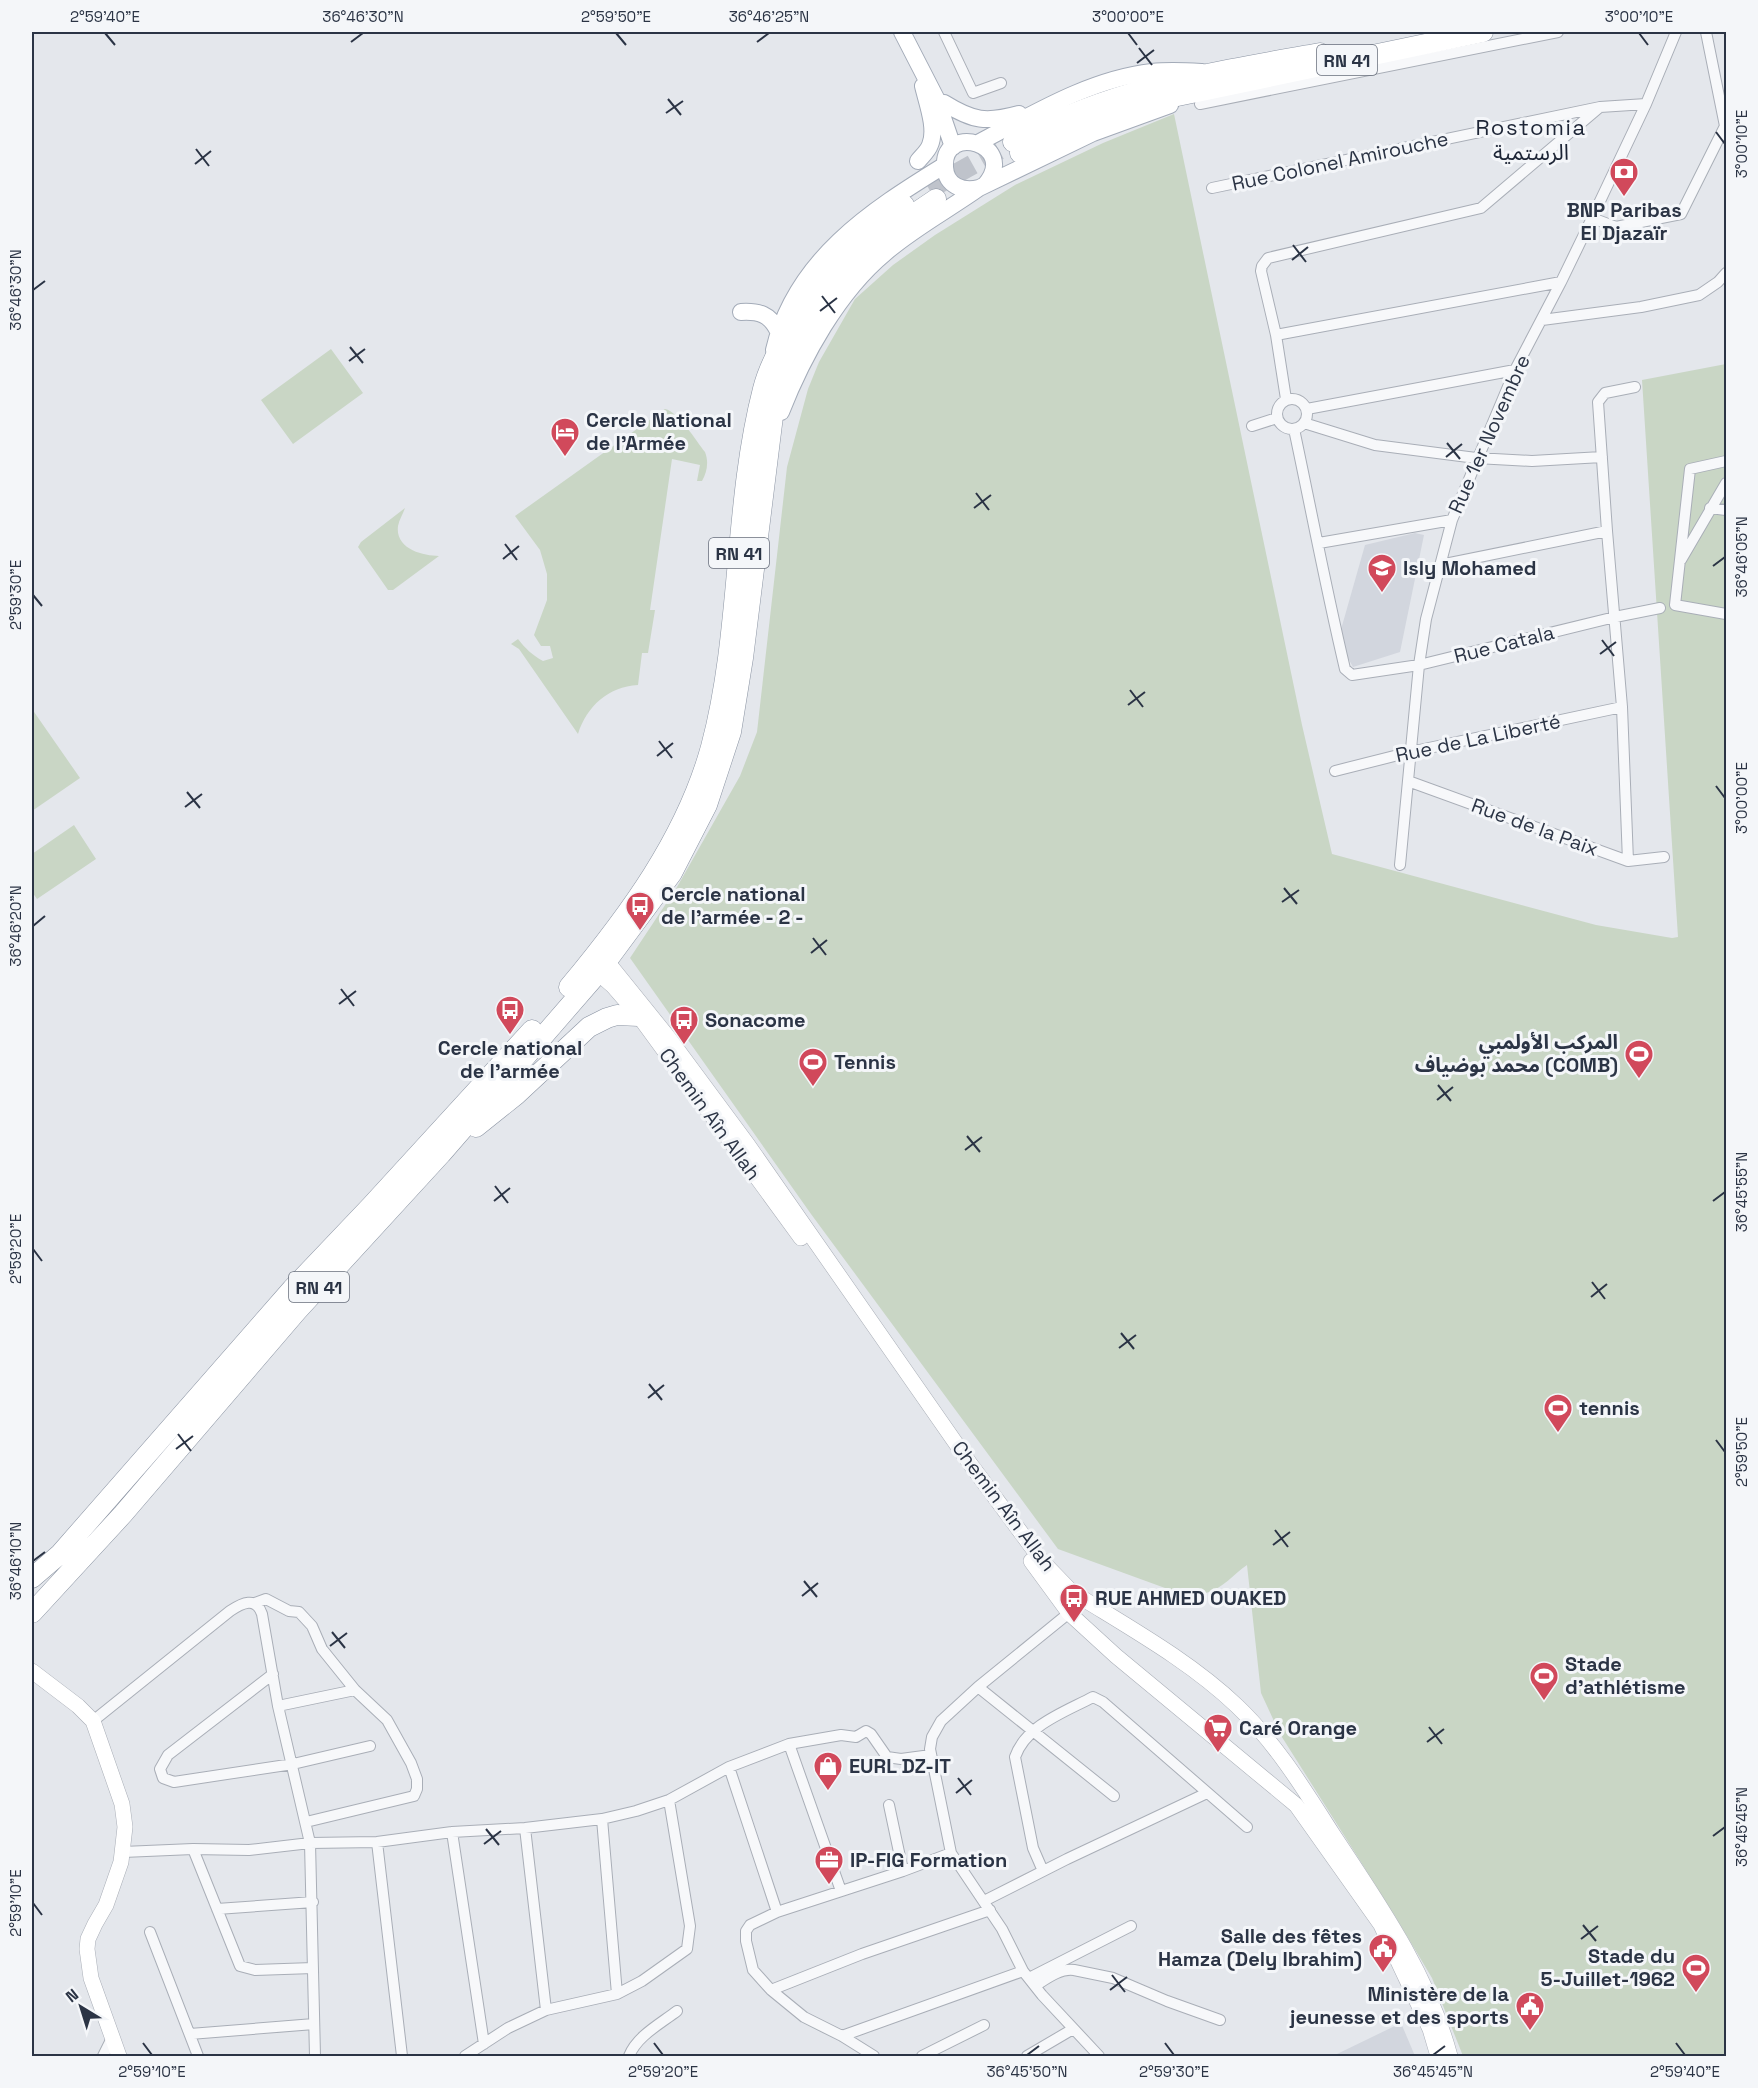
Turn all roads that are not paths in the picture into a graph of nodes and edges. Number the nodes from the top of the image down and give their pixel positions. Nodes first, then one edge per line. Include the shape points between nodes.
1 (902, 32) edge
2 (913, 32) edge
3 (944, 32) edge
4 (1419, 32) edge
5 (1483, 32) edge
6 (1558, 32) edge
7 (1676, 32) edge
8 (1693, 32) edge
9 (1706, 33) edge
10 (918, 61) junction
11 (1001, 83) dead end
12 (1208, 88) junction
13 (944, 103) junction
14 (1646, 104) junction
15 (1049, 106) junction
16 (1600, 107) junction
17 (1726, 132) edge
18 (975, 142) junction
19 (953, 147) junction
20 (1016, 147) tunnel mouth
21 (918, 161) dead end
22 (945, 165) junction
23 (982, 186) junction
24 (1212, 188) dead end
25 (1592, 218) junction
26 (1726, 273) edge
27 (1562, 282) junction
28 (741, 312) dead end
29 (1542, 320) junction
30 (778, 331) junction
31 (1276, 335) junction
32 (771, 364) junction
33 (1515, 370) junction
34 (1635, 387) dead end
35 (1286, 399) junction
36 (1307, 409) junction
37 (1277, 418) junction
38 (1304, 423) junction
39 (1252, 426) dead end
40 (1294, 429) junction
41 (770, 438) junction
42 (1602, 457) junction
43 (1476, 458) junction
44 (1726, 460) edge
45 (1726, 483) edge
46 (1710, 508) junction
47 (1726, 510) edge
48 (1452, 520) junction
49 (1607, 531) junction
50 (1319, 543) junction
51 (1440, 565) junction
52 (1678, 566) junction
53 (1659, 608) dead end
54 (1726, 614) edge
55 (1616, 617) junction
56 (1419, 664) junction
57 (1622, 707) junction
58 (1410, 752) junction
59 (1335, 771) dead end
60 (1408, 781) junction
61 (1664, 856) dead end
62 (1628, 861) junction
63 (1400, 865) dead end
64 (598, 962) junction
65 (639, 1017) junction
66 (441, 1154) junction
67 (32, 1578) edge
68 (1085, 1600) junction
69 (255, 1603) junction
70 (32, 1613) edge
71 (1069, 1613) junction
72 (32, 1670) edge
73 (273, 1674) junction
74 (978, 1687) junction
75 (355, 1690) junction
76 (278, 1706) junction
77 (93, 1721) junction
78 (1031, 1731) junction
79 (789, 1744) junction
80 (370, 1746) dead end
81 (1278, 1754) junction
82 (931, 1755) junction
83 (292, 1764) junction
84 (729, 1767) junction
85 (1262, 1774) junction
86 (1207, 1793) junction
87 (1114, 1796) dead end
88 (669, 1800) junction
89 (889, 1805) dead end
90 (602, 1819) junction
91 (306, 1822) junction
92 (1247, 1827) dead end
93 (525, 1828) junction
94 (452, 1832) junction
95 (377, 1842) junction
96 (310, 1843) junction
97 (193, 1849) junction
98 (123, 1852) junction
99 (951, 1853) junction
100 (903, 1871) junction
101 (1043, 1871) junction
102 (841, 1891) junction
103 (313, 1902) junction
104 (987, 1905) junction
105 (218, 1909) junction
106 (777, 1912) junction
107 (1131, 1926) dead end
108 (150, 1932) dead end
109 (313, 1968) junction
110 (1029, 1978) junction
111 (771, 1990) junction
112 (617, 1994) junction
113 (546, 2010) junction
114 (677, 2011) dead end
115 (1220, 2020) dead end
116 (314, 2024) junction
117 (984, 2025) dead end
118 (1073, 2029) junction
119 (190, 2034) junction
120 (842, 2036) junction
121 (111, 2040) junction
122 (484, 2044) junction
123 (312, 2054) edge
124 (103, 2056) edge
125 (119, 2056) edge
126 (198, 2056) edge
127 (402, 2056) edge
128 (465, 2056) edge
129 (629, 2056) edge
130 (874, 2056) edge
131 (922, 2056) edge
132 (1027, 2056) edge
133 (1099, 2056) edge
134 (1438, 2056) edge
135 (1450, 2056) edge

1 - 10 main road
2 - 13 main road
3 - 11 street via 973,93
4 - 12 highway, RN 41 via 1334,50
5 - 12 highway, RN 41
6 - 12 street
7 - 14 street, Rue 1er Novembre
8 - 9 street
9 - 17 street
10 - 19 main road via 944,116
10 - 21 main road via 932,126 932,139
12 - 15 main road via 1176,70 1151,72 1115,80
12 - 20 highway, RN 41 via 1119,110
12 - 23 main road via 1093,133
13 - 15 main road via 982,120
13 - 18 main road
14 - 16 street, Rue Colonel Amirouche
14 - 25 street, Rue 1er Novembre
15 - 18 main road
16 - 24 street, Rue Colonel Amirouche
16 - 31 street via 1481,208 1272,256 1261,271
17 - 25 street via 1681,214 1616,228
18 - 19 main road via 965,141
18 - 23 main road via 993,158 993,172
19 - 22 main road
22 - 23 main road via 946,173 963,190
22 - 30 main road via 885,203 831,249 796,293
23 - 41 main road via 897,243 854,283 792,385
25 - 27 street, Rue 1er Novembre
26 - 29 street via 1699,295
27 - 29 street, Rue 1er Novembre
27 - 31 street
28 - 30 main road via 761,313
29 - 33 street, Rue 1er Novembre
30 - 32 main road
31 - 35 street
32 - 41 highway, RN 41 via 805,303 834,267 877,225 933,194 862,256 816,312 784,375
32 - 64 highway, RN 41 via 752,442 728,651 710,749 686,815
33 - 36 street
33 - 43 street, Rue 1er Novembre
34 - 42 street via 1605,393 1598,402
35 - 36 street via 1296,399
35 - 37 street
36 - 38 street
37 - 39 street
37 - 40 street via 1286,429
38 - 40 street
38 - 43 street via 1375,445
40 - 50 street
41 - 64 highway, RN 41 via 743,658 722,764 707,805 672,873
42 - 43 street via 1532,461
42 - 49 street
43 - 48 street, Rue 1er Novembre
44 - 52 street via 1690,469
45 - 46 street
46 - 47 street
46 - 52 street
48 - 50 street
48 - 51 street, Rue 1er Novembre
49 - 51 street
49 - 55 street
50 - 56 street, Rue Catala via 1347,673
51 - 56 street, Rue 1er Novembre
52 - 54 street via 1675,605
53 - 55 street, Rue Catala
55 - 56 street, Rue Catala
55 - 57 street
56 - 58 street, Rue 1er Novembre
57 - 58 street, Rue de La Liberté
57 - 62 street
58 - 59 street, Rue de La Liberté
58 - 60 street, Rue 1er Novembre
60 - 62 street, Rue de la Paix
60 - 63 street, Rue 1er Novembre
61 - 62 street, Rue de la Paix
64 - 65 main road, Chemin Aîn Allah
64 - 66 highway, RN 41
64 - 67 highway, RN 41 via 292,1289 60,1554
64 - 68 main road, Chemin Aîn Allah via 668,1037 748,1144 1042,1561
65 - 66 highway via 617,1015 589,1027 516,1095
65 - 71 main road, Chemin Aîn Allah
66 - 70 highway, RN 41 via 297,1311 123,1514
68 - 71 main road
68 - 81 main road, Chemin Aîn Allah via 1207,1680 1239,1708
69 - 73 street via 262,1614
69 - 75 street via 269,1600 299,1612
69 - 77 street via 245,1602 230,1611
71 - 74 street
71 - 85 main road, Chemin Aîn Allah
72 - 77 main road
73 - 76 street
73 - 83 street via 168,1755 160,1774 166,1781 174,1782
74 - 78 street
74 - 82 street via 937,1726 930,1743
75 - 76 street
75 - 91 street via 387,1720 414,1771 416,1795
76 - 83 street
77 - 98 main road via 122,1804
78 - 86 street via 1093,1697
78 - 87 street
78 - 101 street via 1018,1746 1015,1757 1033,1848
79 - 82 street via 856,1737 866,1731 887,1757
79 - 84 street
79 - 102 street
80 - 83 street
81 - 85 main road
81 - 135 main road, Chemin Aîn Allah via 1406,1946
82 - 99 street
83 - 91 street
84 - 88 street
84 - 106 street
85 - 134 main road, Chemin Aîn Allah via 1296,1805 1381,1926 1430,2029
86 - 92 street
86 - 101 street
88 - 90 street
88 - 112 street via 690,1926 687,1948
89 - 100 street
90 - 93 street
90 - 112 street
91 - 96 street
93 - 94 street
93 - 113 street
94 - 95 street
94 - 122 street
95 - 96 street
95 - 127 street
96 - 97 street via 249,1850
96 - 103 street
97 - 98 street
97 - 105 street
98 - 121 main road via 87,1949 91,1978
99 - 100 street
99 - 104 street
100 - 102 street
101 - 104 street
102 - 106 street
103 - 105 street
103 - 109 street
104 - 110 street
104 - 111 street
105 - 109 street via 242,1968
106 - 111 street via 750,1925 746,1931 753,1970
107 - 110 street
108 - 119 street
109 - 116 street
110 - 115 street via 1068,1969 1113,1978
110 - 118 street
110 - 120 street
111 - 120 street via 804,2017
112 - 113 street
113 - 122 street
114 - 129 street via 641,2038
116 - 119 street
116 - 123 street
117 - 131 street
118 - 132 street
118 - 133 street
119 - 126 street
120 - 130 street
121 - 124 street
121 - 125 main road
122 - 128 street

